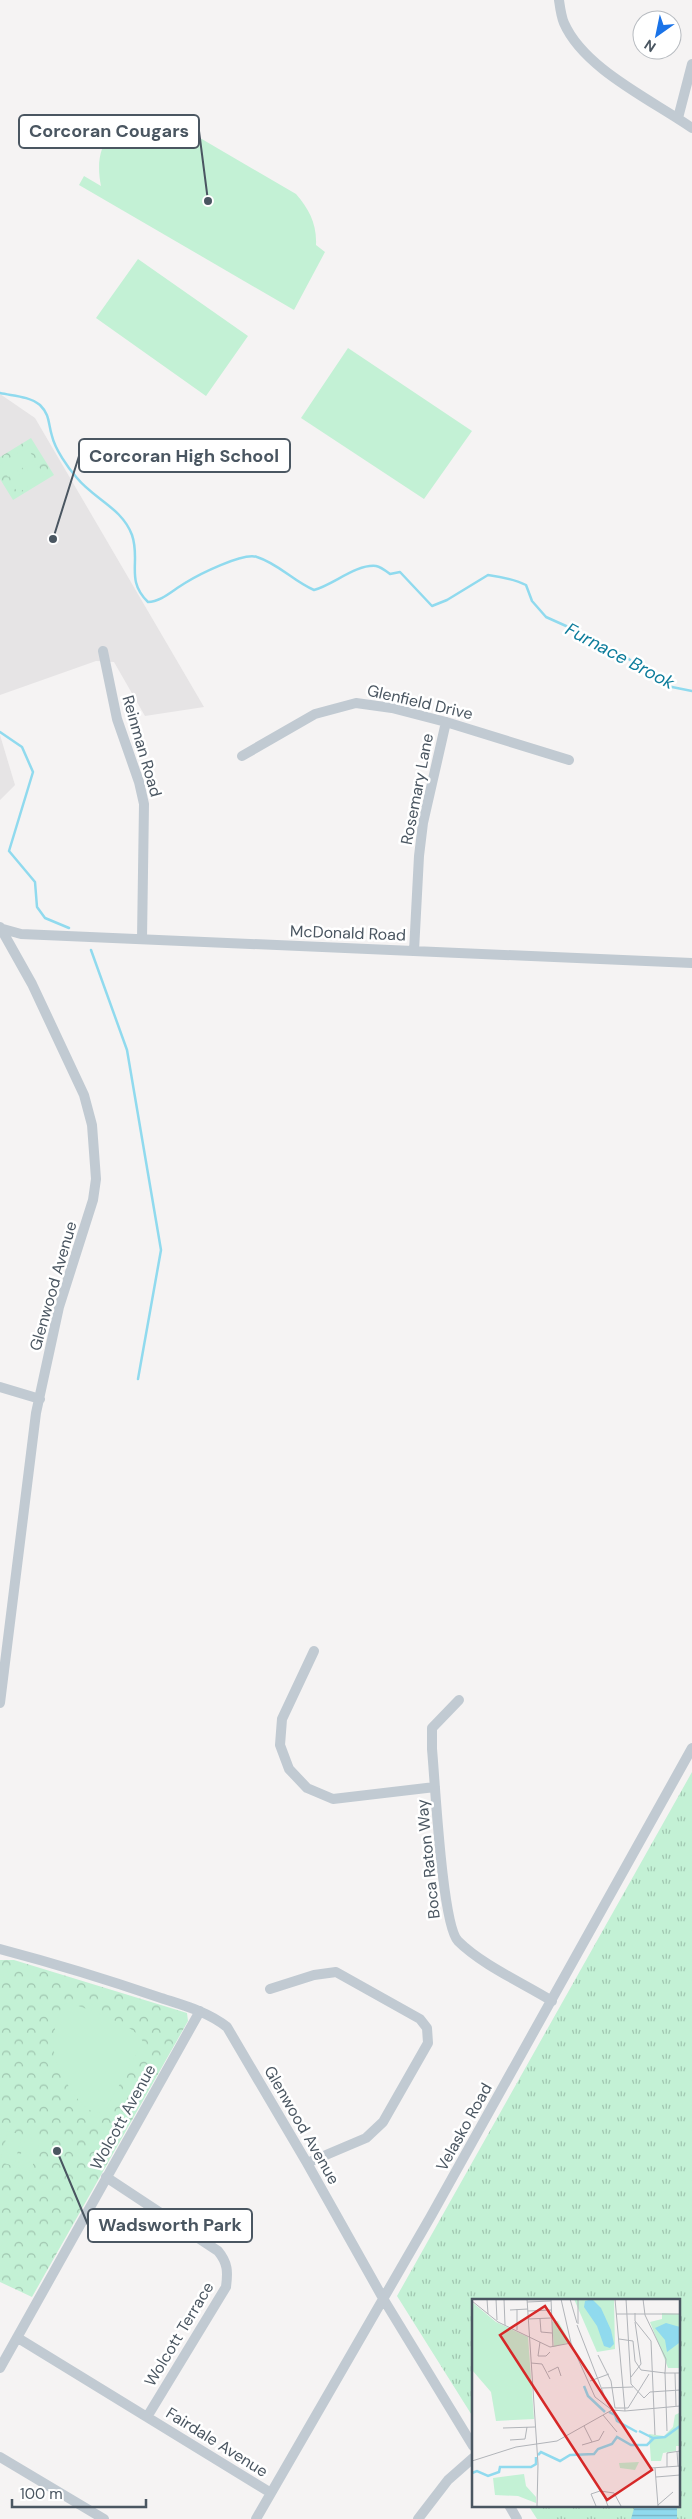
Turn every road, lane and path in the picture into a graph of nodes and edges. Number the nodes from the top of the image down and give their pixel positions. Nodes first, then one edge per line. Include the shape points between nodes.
1 (559, 0) edge
2 (692, 64) edge
3 (678, 118) junction
4 (692, 128) edge
5 (103, 651) dead end
6 (446, 722) junction
7 (242, 756) dead end
8 (569, 760) dead end
9 (2, 928) edge
10 (142, 939) junction
11 (414, 951) junction
12 (692, 963) edge
13 (0, 1387) edge
14 (40, 1399) junction
15 (314, 1651) dead end
16 (459, 1700) dead end
17 (0, 1703) edge
18 (692, 1748) edge
19 (435, 1786) junction
20 (0, 1950) edge
21 (270, 1989) dead end
22 (552, 2001) junction
23 (200, 2011) junction
24 (307, 2163) junction
25 (106, 2177) junction
26 (384, 2300) junction
27 (18, 2338) junction
28 (0, 2368) edge
29 (148, 2417) junction
30 (472, 2444) edge
31 (0, 2457) edge
32 (472, 2459) edge
33 (271, 2494) junction
34 (509, 2506) edge
35 (104, 2519) edge
36 (256, 2519) edge
37 (418, 2519) edge
38 (517, 2519) edge

1 - 3 street via 563,22 575,42 612,76
2 - 3 street
3 - 4 street
5 - 10 street, Reinman Road via 117,719 144,804
6 - 7 street, Glenfield Drive via 392,708 356,703 315,714
6 - 8 street, Glenfield Drive
6 - 11 street, Rosemary Lane via 422,832
9 - 10 street, McDonald Road via 21,934
9 - 14 street, Glenwood Avenue via 84,1095 96,1152 93,1200 59,1308
10 - 11 street, McDonald Road
11 - 12 street, McDonald Road
13 - 14 street
14 - 17 street, Glenwood Avenue via 28,1468
15 - 19 street via 282,1719 280,1745 289,1770 307,1788 333,1799
16 - 19 street, Boca Raton Way via 432,1728
18 - 22 street, Velasko Road
19 - 22 street, Boca Raton Way via 446,1912 456,1940
20 - 23 street, Glenwood Avenue via 115,1982
21 - 24 street via 314,1975 336,1972 413,2014 427,2028 428,2043 402,2093 374,2133
22 - 26 street, Velasko Road
23 - 24 street, Glenwood Avenue via 216,2018 235,2038
23 - 25 street, Wolcott Avenue
24 - 26 street, Glenwood Avenue
25 - 27 street, Wolcott Avenue
25 - 29 street, Wolcott Terrace via 218,2251 227,2264 226,2287
26 - 30 street, Glenwood Avenue
26 - 33 street, Velasko Road
27 - 28 street, Wolcott Avenue
27 - 29 street, Fairdale Avenue
29 - 33 street, Fairdale Avenue
31 - 35 street
32 - 37 street via 448,2480
33 - 36 street, Velasko Road
34 - 38 street

